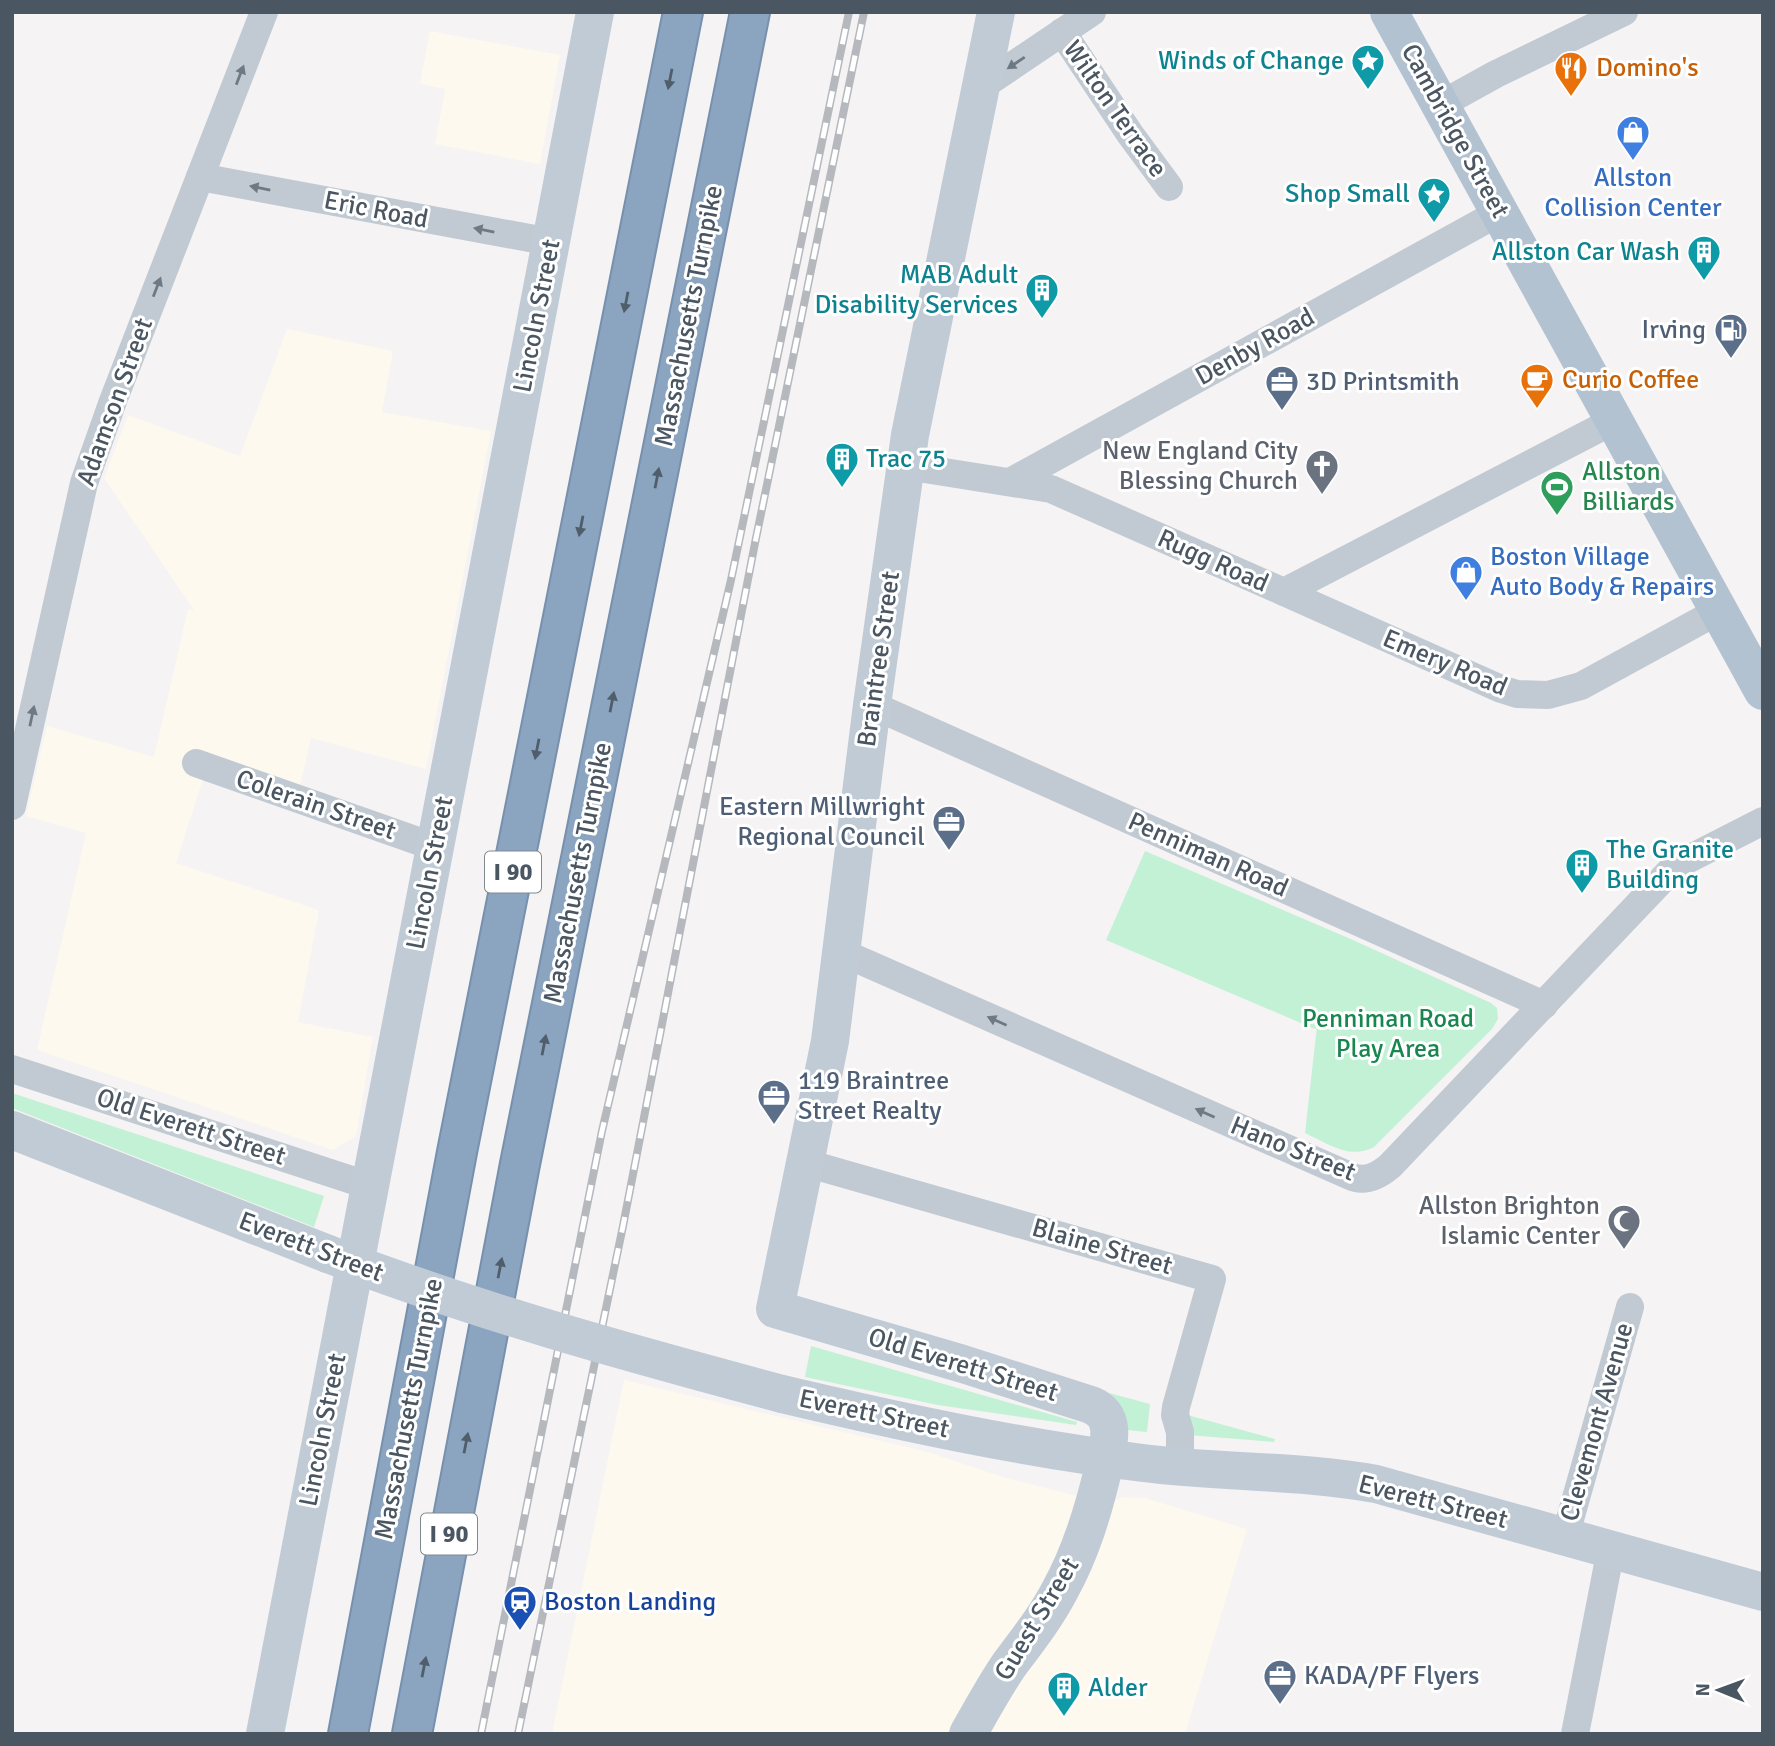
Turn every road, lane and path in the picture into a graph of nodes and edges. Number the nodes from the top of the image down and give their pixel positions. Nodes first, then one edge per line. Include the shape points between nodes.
1 (264, 12) edge
2 (595, 12) edge
3 (683, 12) edge
4 (750, 12) edge
5 (996, 12) edge
6 (1092, 12) edge
7 (1389, 12) edge
8 (1624, 12) edge
9 (1062, 32) junction
10 (981, 86) junction
11 (1440, 105) junction
12 (200, 177) junction
13 (1169, 187) dead end
14 (1500, 212) junction
15 (551, 242) junction
16 (1615, 420) junction
17 (906, 466) junction
18 (1010, 482) junction
19 (1284, 592) junction
20 (1720, 610) junction
21 (1763, 691) edge
22 (872, 705) junction
23 (197, 763) dead end
24 (12, 806) edge
25 (1763, 821) edge
26 (435, 847) junction
27 (841, 952) junction
28 (1544, 1005) junction
29 (12, 1069) edge
30 (12, 1130) edge
31 (806, 1163) junction
32 (370, 1186) junction
33 (1630, 1307) dead end
34 (775, 1309) joint
35 (1106, 1458) junction
36 (1180, 1466) junction
37 (1565, 1537) junction
38 (1611, 1549) junction
39 (1763, 1592) edge
40 (265, 1734) edge
41 (348, 1734) edge
42 (412, 1734) edge
43 (968, 1734) edge
44 (1574, 1734) edge

12 -> 1 street, Adamson Street
2 - 15 street, Lincoln Street
3 -> 41 highway, Massachusetts Turnpike / I 90 via 457,1152
42 -> 4 highway, Massachusetts Turnpike / I 90 via 515,1190
5 - 10 street, Braintree Street
6 - 9 street
7 - 11 main road, Cambridge Street
8 - 11 street
9 -> 10 street
9 - 13 street, Wilton Terrace
10 - 17 street, Braintree Street
11 - 14 main road, Cambridge Street
15 -> 12 street, Eric Road
24 -> 12 street, Adamson Street via 83,483
14 - 16 main road, Cambridge Street
14 - 18 street, Denby Road
15 - 26 street, Lincoln Street
16 - 19 street, Rugg Road
16 - 20 main road, Cambridge Street
17 - 18 street, Rugg Road
17 - 22 street, Braintree Street
18 - 19 street, Rugg Road via 1051,489
19 - 20 street, Emery Road via 1517,694 1548,695 1581,686
20 - 21 main road, Cambridge Street
22 - 27 street, Braintree Street
22 - 28 street, Penniman Road
23 - 26 street, Colerain Street
25 - 28 street, Hano Street via 1675,866
26 - 32 street, Lincoln Street
28 -> 27 street, Hano Street via 1390,1166 1371,1178 1357,1180
27 - 31 street, Braintree Street via 828,1055
29 - 32 street, Old Everett Street
30 - 35 street, Everett Street, bridge via 328,1254 522,1321 782,1394 925,1427
31 - 34 street, Braintree Street
31 - 36 street, Blaine Street via 1212,1279 1175,1407
32 - 40 street, Lincoln Street
33 - 37 street, Clevemont Avenue
34 - 35 street, Old Everett Street via 1095,1406 1110,1423
35 - 36 street, Everett Street
35 - 43 street, Guest Street via 1086,1532 1066,1579
36 - 37 street, Everett Street via 1376,1484
37 - 38 street, Everett Street
38 - 39 street, Everett Street
38 - 44 street

